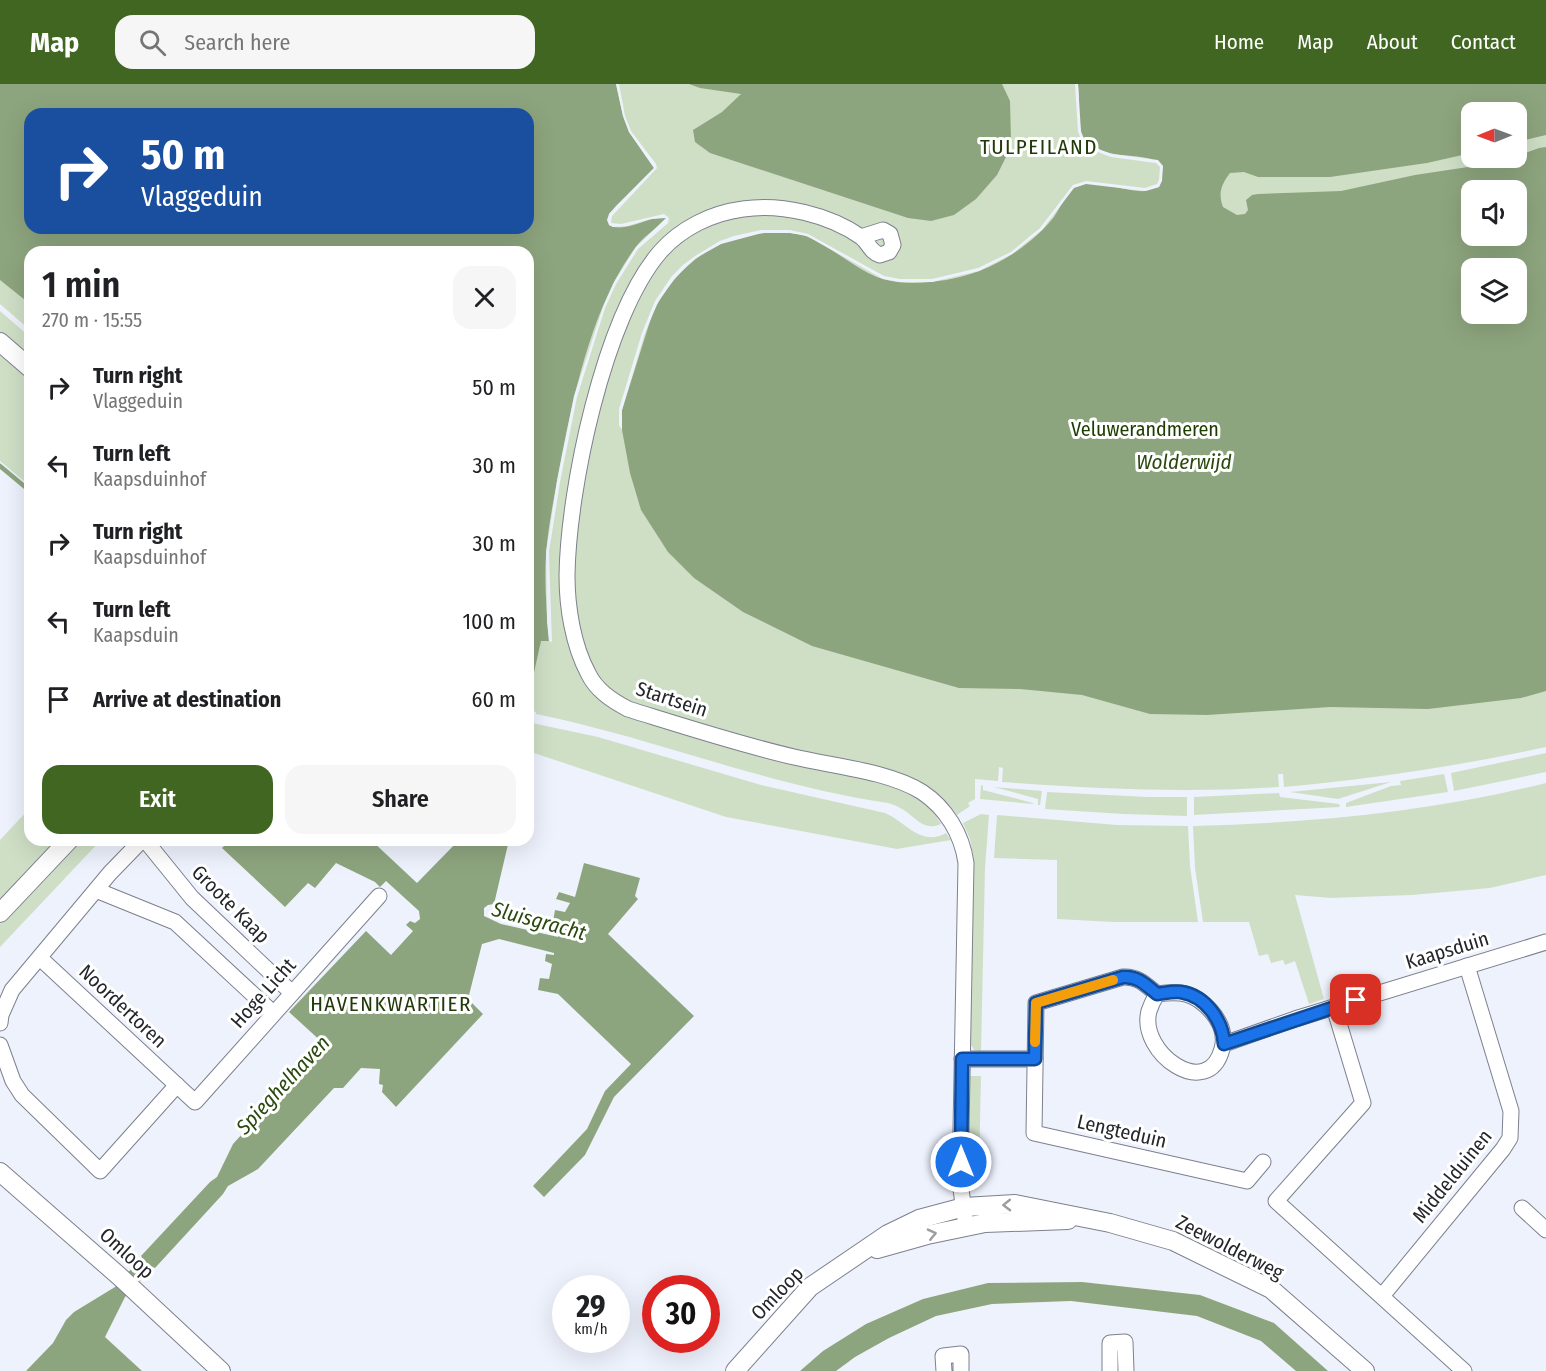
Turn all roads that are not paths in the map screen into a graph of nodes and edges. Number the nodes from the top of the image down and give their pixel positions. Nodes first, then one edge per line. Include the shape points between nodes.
1 (861, 237) dead end
2 (0, 342) edge
3 (24, 364) edge
4 (63, 846) edge
5 (138, 846) edge
6 (149, 846) edge
7 (96, 890) junction
8 (380, 896) dead end
9 (0, 913) edge
10 (1546, 942) edge
11 (40, 958) junction
12 (1467, 966) junction
13 (292, 993) junction
14 (1157, 994) junction
15 (1334, 1007) junction
16 (273, 1013) junction
17 (0, 1023) edge
18 (1224, 1044) junction
19 (0, 1045) edge
20 (962, 1059) junction
21 (1035, 1059) junction
22 (177, 1085) junction
23 (1263, 1162) dead end
24 (0, 1172) edge
25 (964, 1206) junction
26 (1522, 1208) dead end
27 (1085, 1219) junction
28 (966, 1226) junction
29 (1546, 1230) edge
30 (859, 1255) junction
31 (1382, 1296) junction
32 (220, 1371) edge
33 (735, 1371) edge
34 (944, 1371) edge
35 (961, 1371) edge
36 (1110, 1371) edge
37 (1126, 1371) edge
38 (1365, 1371) edge
39 (1464, 1371) edge

1 - 20 street, Startsein via 802,213 747,208 717,214 688,229 651,263 620,324 588,430 568,558 570,614 587,673 598,688 627,709 738,742 896,780 922,792 940,807 958,834 966,863
2 - 3 main road
4 - 9 main road
5 - 7 street
6 - 13 street, Groote Kaap via 192,898
7 - 11 street
7 - 16 street via 175,922
8 - 13 street, Hoge Licht
10 - 12 street, Kaapsduin
11 - 17 street via 12,990
11 - 22 street, Noordertoren
12 - 15 street, Kaapsduin
12 - 31 street, Middelduinen via 1511,1111 1510,1138
13 - 16 street, Hoge Licht
14 - 18 street via 1184,993 1204,1004 1217,1018
14 - 18 street via 1149,1011 1148,1027 1153,1041 1170,1062 1184,1070 1208,1070 1216,1064
14 - 21 street via 1131,976 1036,1003
15 - 18 street, Kaapsduin
15 - 31 street via 1363,1103 1276,1201
16 - 22 street, Hoge Licht via 195,1102
19 - 22 street via 22,1095 100,1171
20 - 21 street
20 - 25 street, Startsein via 960,1182
21 - 23 street, Lengteduin via 1034,1133 1247,1181
24 - 32 main road, Omloop via 134,1289
27 -> 25 main road, Zeewolderweg via 1015,1204
25 - 28 street, Startsein
25 - 30 main road, Omloop via 909,1224
26 - 29 street
27 - 28 main road, Zeewolderweg
27 - 38 main road, Zeewolderweg via 1173,1240 1271,1289
30 -> 28 main road, Omloop
30 - 33 main road, Omloop via 810,1287
31 - 39 street
34 - 35 street via 944,1356 961,1354
36 - 37 street via 1110,1343 1125,1342

